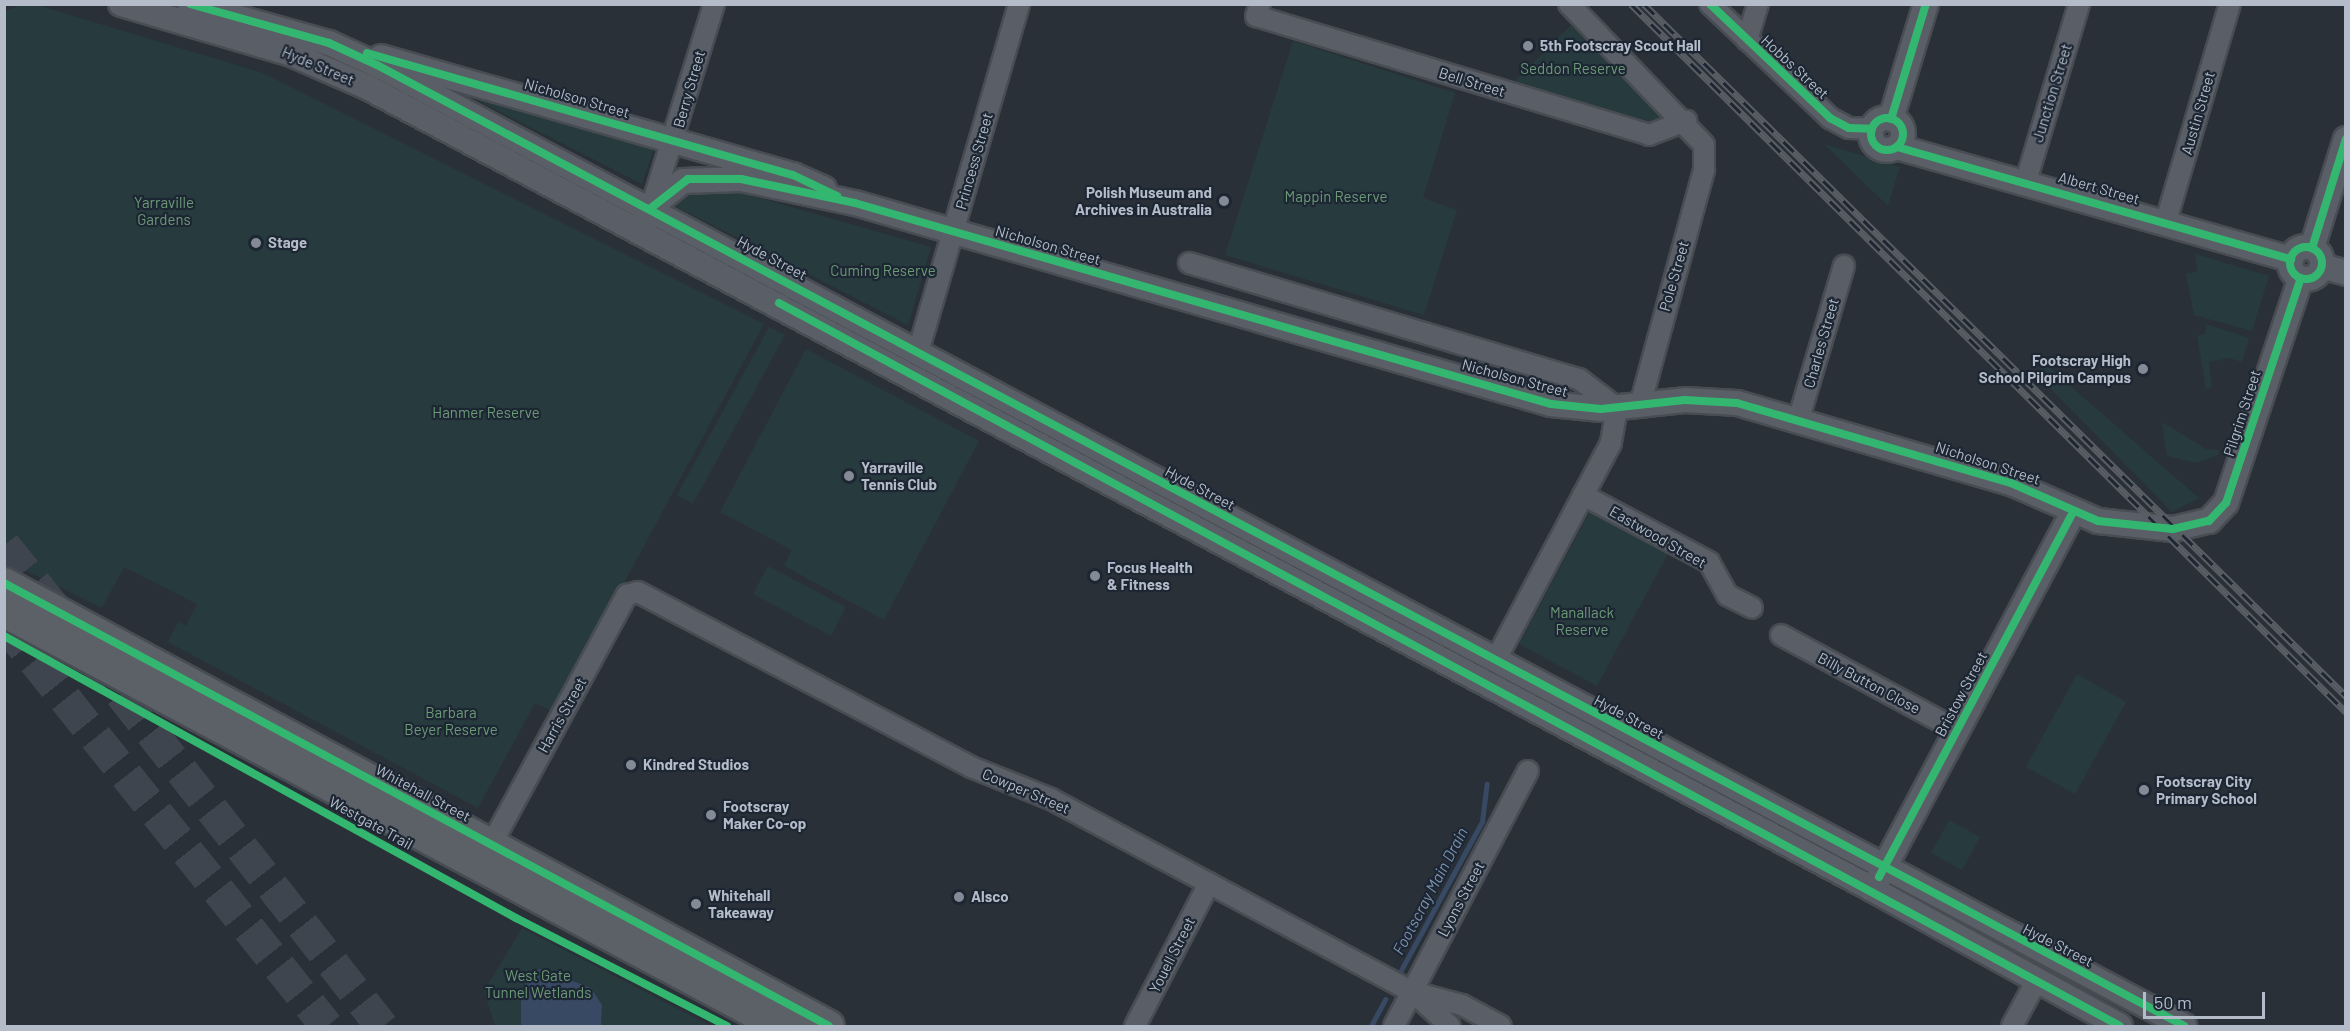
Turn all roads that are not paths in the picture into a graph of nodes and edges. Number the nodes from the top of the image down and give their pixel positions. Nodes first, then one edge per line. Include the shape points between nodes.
1 (121, 4) edge
2 (190, 4) edge
3 (714, 4) edge
4 (1019, 4) edge
5 (1569, 4) edge
6 (1710, 4) edge
7 (1758, 4) edge
8 (1926, 4) edge
9 (2079, 4) edge
10 (2230, 4) edge
11 (1258, 10) edge
12 (1747, 40) junction
13 (329, 44) junction
14 (1686, 121) junction
15 (1891, 133) junction
16 (2346, 139) edge
17 (672, 147) junction
18 (2026, 181) junction
19 (768, 186) junction
20 (848, 201) junction
21 (651, 208) junction
22 (2166, 221) junction
23 (639, 230) junction
24 (954, 232) junction
25 (1190, 263) dead end
26 (2307, 263) junction
27 (1844, 266) dead end
28 (2346, 273) edge
29 (918, 351) junction
30 (913, 375) junction
31 (1628, 407) junction
32 (1798, 420) junction
33 (1584, 495) junction
34 (2073, 512) junction
35 (2178, 529) joint
36 (4, 583) edge
37 (638, 592) joint
38 (1752, 608) dead end
39 (4, 612) edge
40 (1781, 635) dead end
41 (1495, 661) junction
42 (1569, 700) junction
43 (1557, 722) junction
44 (1957, 730) junction
45 (1528, 771) dead end
46 (486, 855) junction
47 (1878, 879) junction
48 (1209, 884) junction
49 (2049, 957) junction
50 (2037, 980) junction
51 (1413, 992) junction
52 (779, 1017) edge
53 (829, 1026) edge
54 (1135, 1026) edge
55 (1394, 1026) edge
56 (1450, 1026) edge
57 (1502, 1026) edge
58 (2013, 1026) edge
59 (2120, 1026) edge
60 (2184, 1026) edge

1 - 23 street, Hyde Street via 317,63
2 - 13 street, Hyde Street
3 - 17 street, Berry Street
4 - 24 street, Princess Street
5 - 14 street
6 - 12 street, Hobbs Street
7 - 12 street
8 - 15 street
9 - 18 street, Junction Street
10 - 22 street, Austin Street
11 - 14 street, Bell Street via 1649,135
12 - 15 street, Hobbs Street via 1830,118 1849,128
13 - 17 street, Nicholson Street
13 - 21 street, Hyde Street
14 - 31 street, Pole Street via 1704,145 1704,170
15 - 18 street, Albert Street via 1936,154
16 - 26 street, Pilgrim Street
17 - 19 street
17 - 20 street, Nicholson Street via 793,175
17 - 21 street, Berry Street
18 - 22 street, Albert Street
19 - 20 street, Nicholson Street
19 - 21 street, Nicholson Street via 695,177 671,188
20 - 24 street, Nicholson Street
21 - 23 street, Nicholson Street
21 - 29 street, Hyde Street
22 - 26 street, Albert Street
23 - 30 street, Hyde Street
24 - 29 street, Princess Street
24 - 31 street, Nicholson Street via 1536,400
25 - 31 street via 1580,379
26 - 28 street, Albert Street
26 - 35 street, Pilgrim Street via 2226,503 2209,521
27 - 32 street, Charles Street
29 - 30 street
29 - 41 street, Hyde Street
30 - 43 street, Hyde Street
31 - 32 street, Nicholson Street via 1713,400
31 - 33 street
32 - 34 street, Nicholson Street via 2021,486
33 - 38 street, Eastwood Street via 1709,562 1727,595
33 - 41 street
34 - 35 street, Nicholson Street via 2109,524
34 - 44 street, Bristow Street
36 - 46 main road, Whitehall Street
37 - 46 street, Harris Street via 627,595
37 - 48 street, Cowper Street via 971,767 1051,800
39 - 46 main road, Whitehall Street
40 - 44 street, Billy Button Close
41 - 42 street, Hyde Street
42 - 43 street
42 - 47 street, Hyde Street
43 - 47 street, Hyde Street
44 - 47 street, Bristow Street
45 - 51 street, Lyons Street
46 - 52 main road, Whitehall Street
47 - 49 street, Hyde Street
47 - 50 street, Hyde Street
48 - 51 street, Cowper Street
48 - 54 street, Youell Street
49 - 50 street
49 - 60 street, Hyde Street
50 - 58 street
50 - 59 street, Hyde Street
51 - 55 street, Lyons Street
51 - 56 street, Cowper Street
51 - 57 street, Cowper Street via 1462,1005
52 - 53 main road, Whitehall Street

